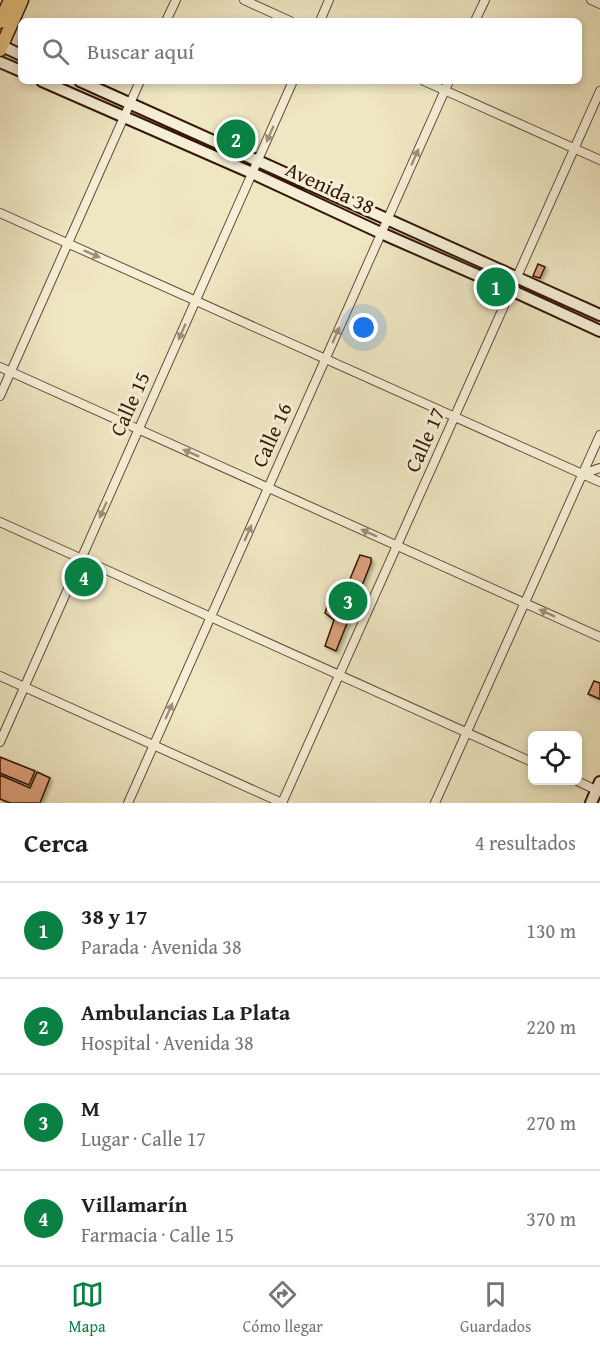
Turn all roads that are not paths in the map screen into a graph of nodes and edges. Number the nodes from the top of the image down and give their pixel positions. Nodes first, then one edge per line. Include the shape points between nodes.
1 (10, 0) edge
2 (22, 0) edge
3 (176, 0) edge
4 (244, 0) edge
5 (329, 0) edge
6 (485, 0) edge
7 (591, 0) edge
8 (600, 4) edge
9 (167, 18) edge
10 (283, 18) edge
11 (321, 18) edge
12 (476, 18) edge
13 (0, 22) edge
14 (1, 47) edge
15 (18, 54) edge
16 (0, 62) edge
17 (18, 70) edge
18 (49, 84) edge
19 (87, 84) edge
20 (139, 84) edge
21 (292, 84) edge
22 (431, 84) edge
23 (448, 84) edge
24 (445, 90) junction
25 (600, 91) edge
26 (130, 104) junction
27 (124, 117) junction
28 (574, 149) junction
29 (600, 160) edge
30 (258, 161) junction
31 (252, 174) junction
32 (0, 213) edge
33 (387, 219) junction
34 (381, 233) junction
35 (68, 243) junction
36 (517, 277) junction
37 (511, 290) junction
38 (196, 301) junction
39 (600, 315) edge
40 (600, 331) edge
41 (325, 359) junction
42 (0, 367) edge
43 (11, 372) junction
44 (0, 396) edge
45 (455, 417) junction
46 (139, 429) junction
47 (600, 435) edge
48 (600, 468) edge
49 (582, 474) junction
50 (600, 482) edge
51 (268, 488) junction
52 (0, 522) edge
53 (397, 546) junction
54 (81, 559) junction
55 (525, 603) junction
56 (211, 617) junction
57 (600, 637) edge
58 (339, 675) junction
59 (0, 676) edge
60 (24, 687) junction
61 (467, 732) junction
62 (0, 742) edge
63 (154, 746) junction
64 (528, 760) edge
65 (582, 782) edge
66 (599, 788) edge
67 (128, 803) edge
68 (282, 803) edge
69 (435, 803) edge
70 (591, 803) edge

1 - 13 main road
2 - 14 main road
3 - 9 street
4 - 10 street
5 - 11 street
6 - 12 street
7 - 8 street
14 - 15 main road
16 - 17 main road
18 - 27 main road, Avenida 38
19 - 26 main road, Avenida 38
20 - 26 street
21 -> 30 street, Calle 15
22 - 24 street
23 - 24 street, Calle 16
24 - 28 street
33 -> 24 street, Calle 16
25 - 28 street, Calle 17
26 - 27 street
26 - 30 main road, Avenida 38
27 - 31 main road, Avenida 38
27 - 35 street
28 - 29 street
28 - 36 street, Calle 17
30 - 31 street, Calle 15
30 - 33 main road, Avenida 38
31 - 34 main road, Avenida 38
31 - 38 street, Calle 15
32 - 35 street
33 - 34 street, Calle 16
33 - 36 main road, Avenida 38
34 - 37 main road, Avenida 38
41 -> 34 street, Calle 16
35 -> 38 street
35 - 43 street
36 - 37 street, Calle 17
36 - 39 main road, Avenida 38
37 - 40 main road, Avenida 38
37 - 45 street, Calle 17
38 - 41 street
38 -> 46 street, Calle 15
41 - 45 street
41 - 51 street, Calle 16
42 - 43 street
43 - 44 street
43 - 46 street
45 - 49 street
45 - 53 street, Calle 17
51 -> 46 street
46 -> 54 street, Calle 15
47 - 49 street
48 - 49 street
49 - 50 street
49 - 55 street
53 -> 51 street
56 -> 51 street, Calle 16
52 - 54 street
53 - 55 street
53 - 58 street, Calle 17
54 - 56 street
54 - 60 street, Calle 15
57 -> 55 street
55 - 61 street
56 - 58 street
63 -> 56 street, Calle 16
58 - 61 street
58 - 68 street, Calle 17
59 - 60 street
60 - 62 street, Calle 15
60 - 63 street
61 - 64 street
61 - 69 street
63 - 67 street, Calle 16
63 - 68 street
65 - 66 street
66 - 70 main road

